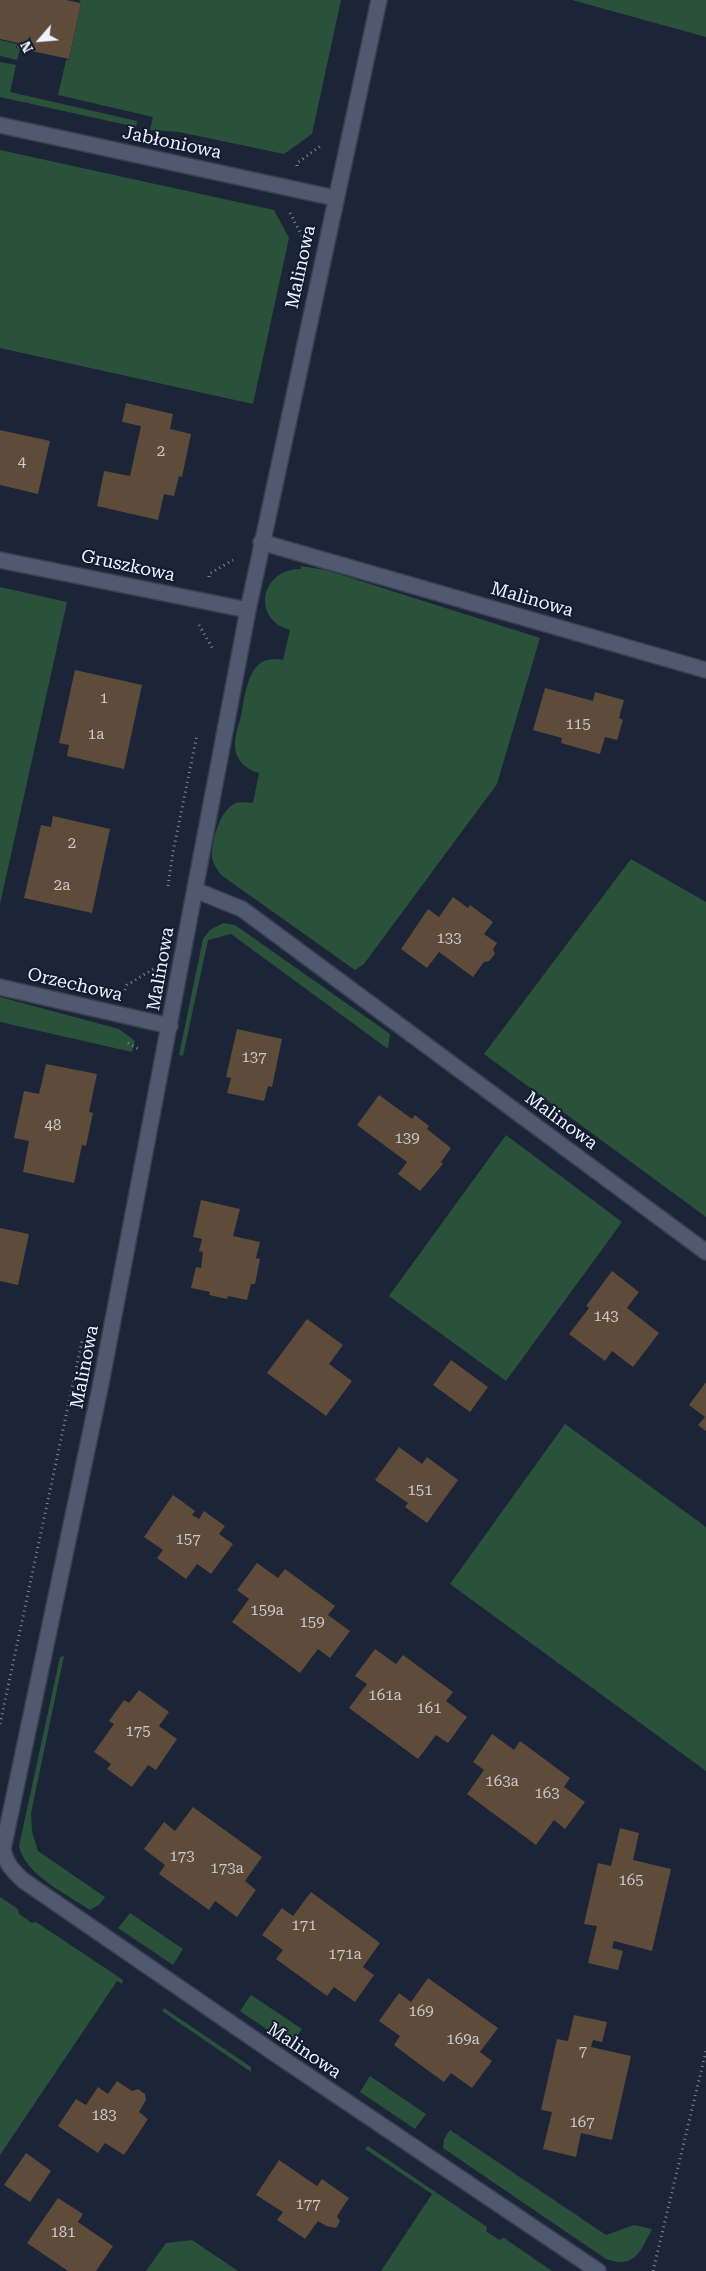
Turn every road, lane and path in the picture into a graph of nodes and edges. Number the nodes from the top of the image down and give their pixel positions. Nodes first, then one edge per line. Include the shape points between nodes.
1 (379, 0) edge
2 (0, 125) edge
3 (335, 198) junction
4 (261, 542) junction
5 (0, 560) edge
6 (248, 610) junction
7 (706, 670) edge
8 (195, 890) junction
9 (0, 987) edge
10 (170, 1026) junction
11 (706, 1252) edge
12 (2, 1849) edge
13 (706, 2051) edge
14 (598, 2271) edge
15 (654, 2271) edge

1 - 3 street, Malinowa
2 - 3 street, Jabłoniowa
3 - 4 street, Malinowa
4 - 6 street, Malinowa
4 - 7 street, Malinowa
5 - 6 street, Gruszkowa
6 - 8 street, Malinowa
8 - 10 street, Malinowa
8 - 11 street, Malinowa via 242,910
9 - 10 street, Orzechowa
10 - 12 street, Malinowa via 76,1506
12 - 14 street, Malinowa via 12,1871 24,1881
13 - 15 path

